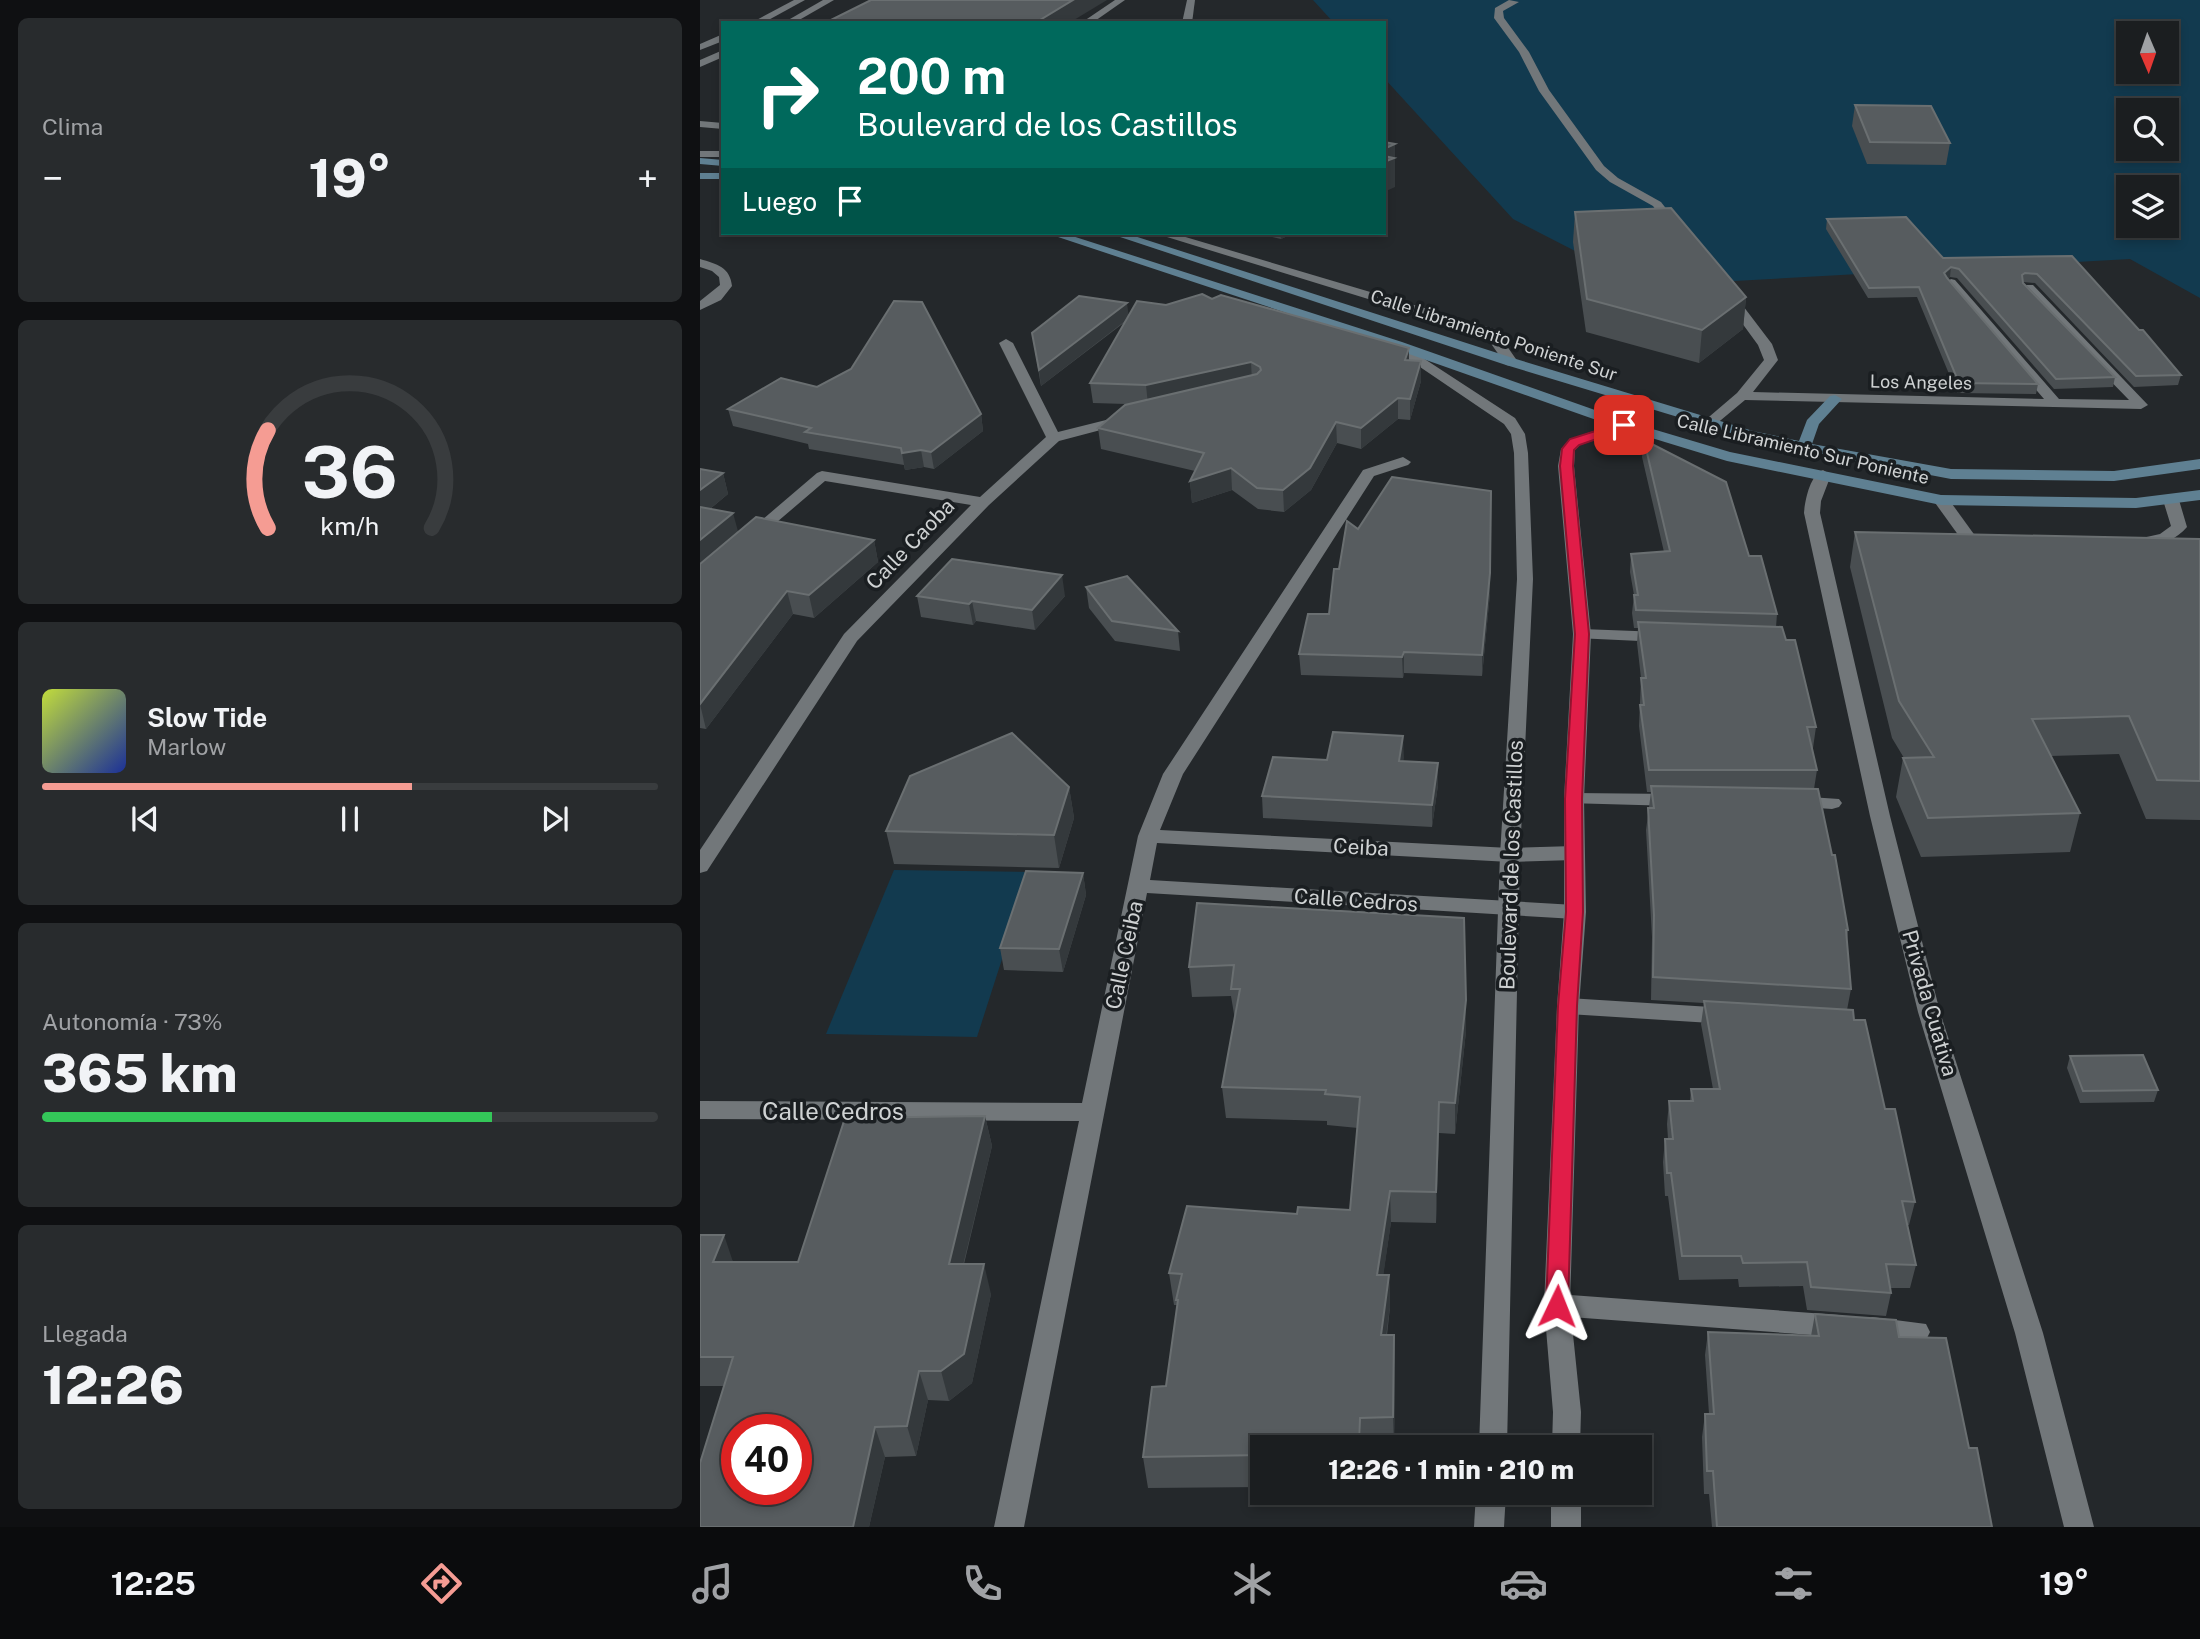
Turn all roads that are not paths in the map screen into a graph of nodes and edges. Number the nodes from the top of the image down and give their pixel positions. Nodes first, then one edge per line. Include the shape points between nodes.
1 (801, 0) edge
2 (830, 0) edge
3 (1121, 0) edge
4 (1191, 0) edge
5 (1513, 0) edge
6 (759, 21) edge
7 (791, 21) edge
8 (1088, 21) edge
9 (1187, 21) edge
10 (721, 38) edge
11 (700, 47) edge
12 (721, 54) edge
13 (700, 64) edge
14 (700, 124) edge
15 (721, 126) edge
16 (700, 154) edge
17 (721, 154) edge
18 (700, 161) edge
19 (721, 163) edge
20 (700, 176) edge
21 (721, 176) edge
22 (1058, 235) edge
23 (1120, 235) edge
24 (1167, 235) edge
25 (1682, 236) edge
26 (700, 263) edge
27 (1951, 283) edge
28 (2028, 288) edge
29 (1723, 290) edge
30 (700, 306) edge
31 (1006, 343) dead end
32 (1397, 345) junction
33 (1511, 362) junction
34 (1742, 396) junction
35 (1835, 399) junction
36 (2057, 405) junction
37 (1147, 413) edge
38 (1710, 422) junction
39 (1624, 425) junction
40 (1054, 438) junction
41 (1804, 447) junction
42 (1403, 462) dead end
43 (2200, 464) edge
44 (1823, 475) junction
45 (2200, 495) edge
46 (1941, 500) junction
47 (2171, 500) junction
48 (983, 502) junction
49 (1945, 540) edge
50 (1976, 540) joint
51 (2117, 543) edge
52 (741, 545) edge
53 (1582, 634) junction
54 (1678, 637) edge
55 (1574, 799) junction
56 (1696, 801) edge
57 (1778, 802) edge
58 (1832, 803) dead end
59 (1148, 836) junction
60 (1574, 853) junction
61 (1510, 855) junction
62 (700, 866) edge
63 (1138, 886) junction
64 (1509, 910) junction
65 (1575, 912) junction
66 (1568, 1006) junction
67 (1749, 1017) edge
68 (700, 1110) edge
69 (1091, 1112) junction
70 (1557, 1306) junction
71 (1916, 1332) dead end
72 (1493, 1435) edge
73 (1566, 1435) edge
74 (1490, 1505) edge
75 (1566, 1505) edge
76 (1009, 1527) edge
77 (1489, 1527) edge
78 (1566, 1527) edge
79 (2079, 1527) edge

1 - 6 street
2 - 7 street
3 - 8 street
4 - 9 street
5 - 25 street via 1498,10 1499,18 1544,91 1600,168 1657,204
10 - 11 street
12 - 13 street
14 - 15 street
16 - 17 street
18 - 19 main road
20 - 21 main road
22 - 32 main road, Calle Libramiento Sur Poniente
23 - 33 main road, Calle Libramiento Poniente Sur
24 - 33 street via 1490,332
26 - 30 street via 716,268 725,276 726,286
27 - 36 street
28 - 36 street, Los Angeles via 2141,405
29 - 34 street via 1765,344 1771,360
31 - 40 street
32 - 39 main road, Calle Libramiento Sur Poniente
32 - 61 street, Boulevard de los Castillos via 1510,421 1518,435 1525,579
33 - 38 main road, Calle Libramiento Poniente Sur
34 - 35 street, Los Angeles
34 - 38 street
35 - 36 street, Los Angeles
35 - 41 main road via 1812,424
37 - 40 street, Calle Caoba
38 - 41 main road, Calle Libramiento Poniente Sur
39 - 44 main road, Calle Libramiento Sur Poniente via 1727,456
39 - 53 street via 1575,442 1568,449
40 - 48 street, Calle Caoba
41 - 43 main road, Calle Libramiento Poniente Sur via 1951,474 2114,476
42 - 59 street, Calle Ceiba via 1368,473 1173,774
44 - 46 main road, Calle Libramiento Sur Poniente
44 - 79 street, Privada Cuativa via 1812,513 1880,816 1930,1012 2029,1333
45 - 47 main road, Calle Libramiento Sur Poniente
46 - 47 main road, Calle Libramiento Sur Poniente
46 - 50 street
47 - 51 street via 2179,527 2165,538
48 - 52 street via 822,476
48 - 62 street, Calle Caoba via 850,638
49 - 50 street
53 - 54 street
53 - 55 street
55 - 56 street
55 - 60 street
57 - 58 street
59 - 61 street, Ceiba
59 - 63 street, Calle Ceiba
60 - 61 street, Ceiba
60 - 65 street
61 - 64 street, Boulevard de los Castillos
63 - 64 street, Calle Cedros
63 - 69 street, Calle Ceiba
64 - 65 street, Calle Cedros
64 - 72 street, Boulevard de los Castillos
65 - 66 street
66 - 67 street
66 - 70 street
68 - 69 street, Calle Cedros
69 - 76 street, Calle Ceiba
70 - 71 street
70 - 73 street
74 - 77 street
75 - 78 street

